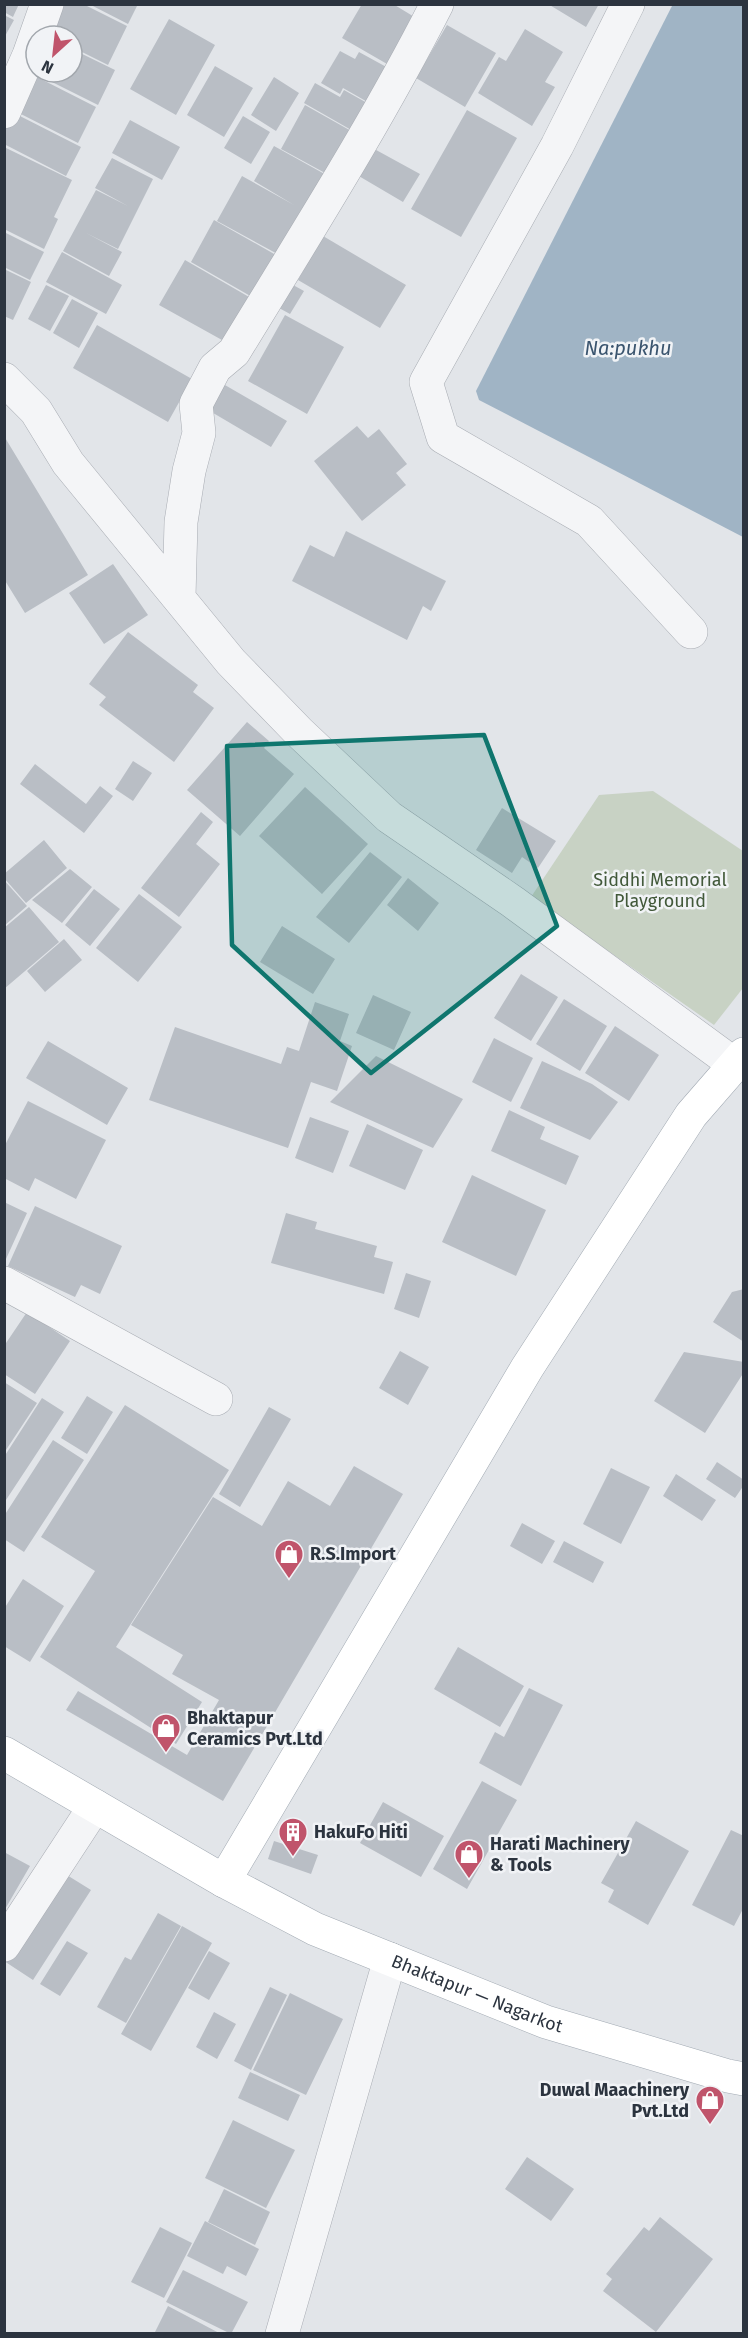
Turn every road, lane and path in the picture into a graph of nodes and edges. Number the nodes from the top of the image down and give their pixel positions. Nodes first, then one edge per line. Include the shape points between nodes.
1 (47, 4) edge
2 (437, 4) edge
3 (628, 4) edge
4 (16, 55) edge
5 (4, 112) edge
6 (4, 380) edge
7 (178, 597) junction
8 (691, 632) dead end
9 (739, 1059) edge
10 (4, 1283) edge
11 (216, 1399) dead end
12 (4, 1753) edge
13 (95, 1806) junction
14 (224, 1881) junction
15 (4, 1945) edge
16 (390, 1959) junction
17 (744, 2079) edge
18 (282, 2334) edge

1 - 4 street
2 - 7 street via 409,61 316,218 234,352 215,368 196,404 199,433 181,522
3 - 8 street via 557,146 426,382 443,437 589,521
4 - 5 street
6 - 7 street via 36,411 68,463
7 - 9 street via 231,662 389,817
9 - 14 main road via 691,1115 527,1368
10 - 11 street
12 - 13 main road, Bhaktapur — Nagarkot
13 - 14 main road, Bhaktapur — Nagarkot
13 - 15 street
14 - 16 main road, Bhaktapur — Nagarkot via 315,1929
16 - 17 main road, Bhaktapur — Nagarkot via 546,2022
16 - 18 street

